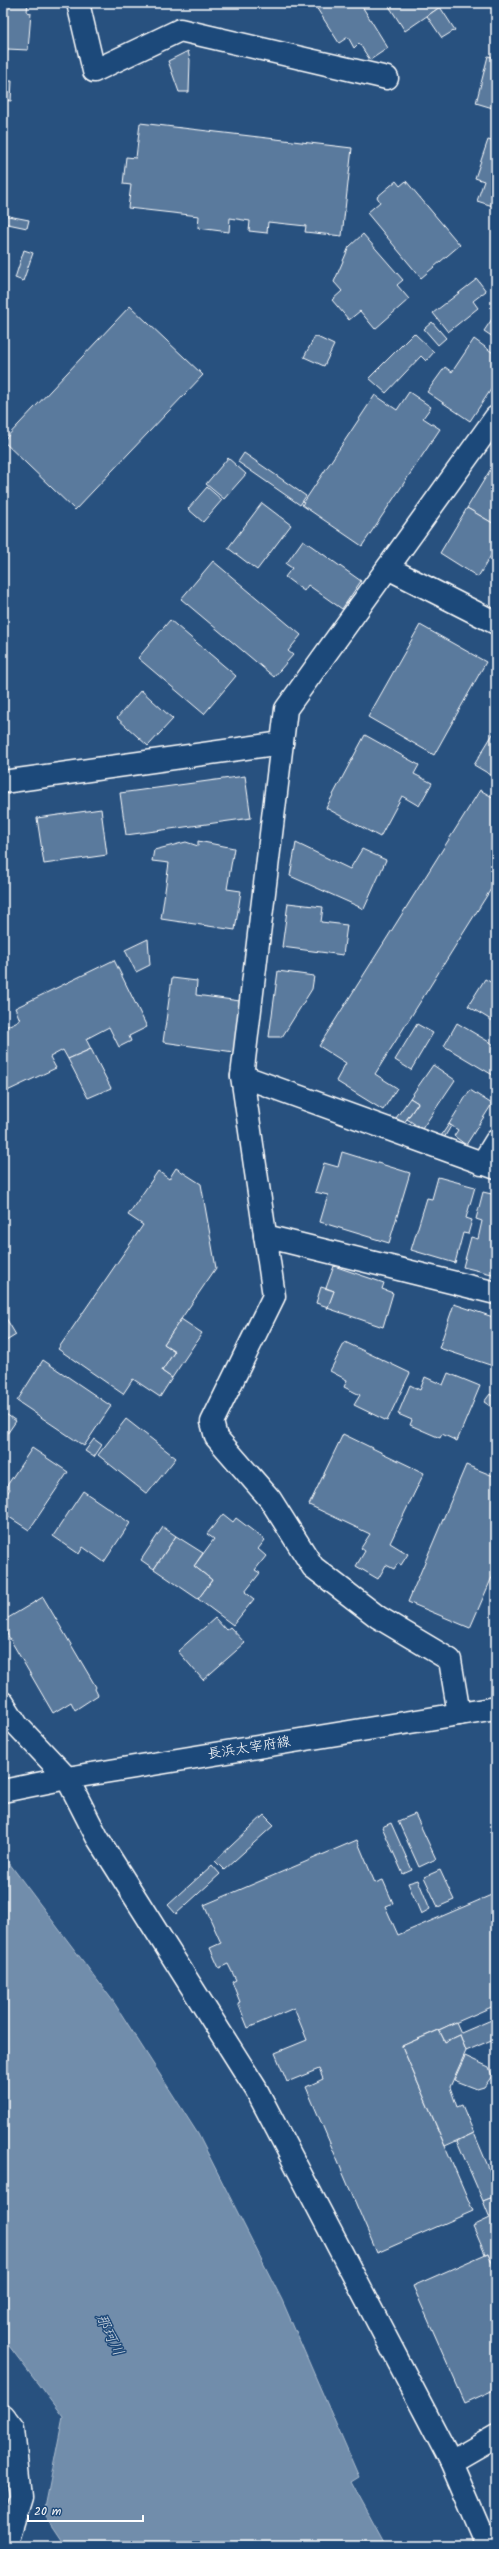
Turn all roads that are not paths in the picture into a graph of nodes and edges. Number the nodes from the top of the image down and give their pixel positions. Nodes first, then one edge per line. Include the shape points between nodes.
1 (78, 3) edge
2 (387, 78) dead end
3 (496, 417) edge
4 (388, 568) junction
5 (496, 623) edge
6 (282, 743) junction
7 (3, 782) edge
8 (242, 1076) junction
9 (496, 1140) edge
10 (489, 1166) edge
11 (265, 1236) junction
12 (496, 1293) edge
13 (3, 1703) edge
14 (496, 1708) edge
15 (459, 1714) junction
16 (67, 1778) junction
17 (3, 1791) edge
18 (3, 2416) edge
19 (496, 2436) edge
20 (451, 2462) junction
21 (5, 2546) edge
22 (487, 2546) edge

1 - 2 street via 94,71 180,30
3 - 4 street
4 - 5 street
4 - 6 street via 286,709
6 - 7 street
6 - 8 street
8 - 10 street
8 - 11 street
9 - 10 street
11 - 12 street
11 - 15 street via 274,1296 212,1422 216,1437 270,1499 313,1567 378,1617 450,1660
13 - 16 street via 17,1725
14 - 15 street, 長浜太宰府線
15 - 16 street, 長浜太宰府線
16 - 17 street, 長浜太宰府線
16 - 20 street via 97,1837 256,2090
18 - 21 street via 13,2429 20,2497
19 - 20 street
20 - 22 street

